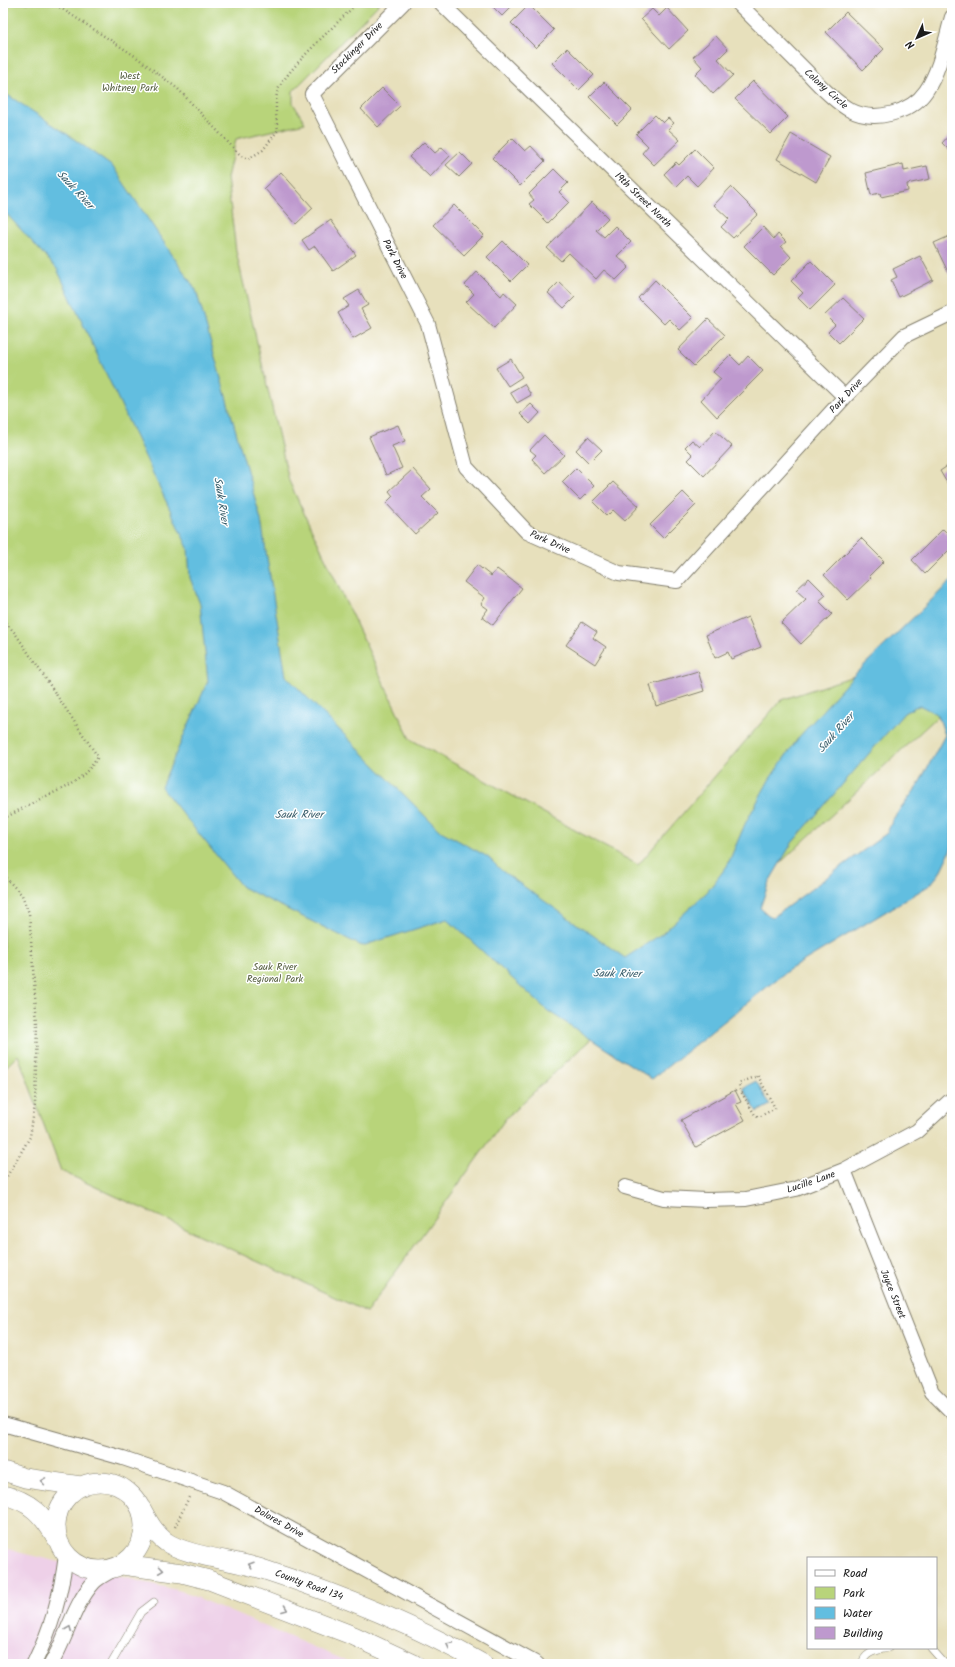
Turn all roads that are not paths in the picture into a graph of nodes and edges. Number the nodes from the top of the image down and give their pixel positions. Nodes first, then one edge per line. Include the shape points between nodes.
1 (403, 3) edge
2 (441, 3) edge
3 (738, 3) edge
4 (952, 17) edge
5 (312, 94) joint
6 (952, 313) edge
7 (845, 397) junction
8 (952, 1099) edge
9 (844, 1170) junction
10 (625, 1187) dead end
11 (952, 1412) edge
12 (3, 1424) edge
13 (3, 1471) edge
14 (81, 1486) junction
15 (3, 1495) edge
16 (141, 1508) junction
17 (62, 1547) junction
18 (118, 1567) junction
19 (154, 1602) dead end
20 (885, 1649) edge
21 (932, 1649) edge
22 (34, 1664) edge
23 (51, 1664) edge
24 (111, 1664) edge
25 (414, 1664) edge
26 (483, 1664) edge
27 (537, 1664) edge
28 (862, 1664) edge
29 (945, 1664) edge

1 - 5 street, Stockinger Drive
2 - 7 street, 19th Street North
3 - 4 street, Colony Circle via 822,87 850,110 870,115 892,114 911,106 925,92 934,76
5 - 7 street, Park Drive via 428,324 466,467 527,532 619,573 677,581
6 - 7 street, Park Drive via 904,336
8 - 9 street, Lucille Lane via 917,1131
9 - 10 street, Lucille Lane via 796,1189 746,1199 664,1198
9 - 11 street, Joyce Street via 932,1392
12 - 27 street, Dolores Drive via 123,1458 223,1492
14 -> 13 street via 25,1478
14 - 16 street via 109,1482 133,1496
14 - 17 street via 62,1502 57,1514 55,1527
15 - 17 street via 34,1508 46,1520
16 - 18 street via 144,1534 140,1546 133,1557
26 -> 16 street, County Road 134 via 403,1622 349,1600 245,1563 182,1550 166,1542 152,1529
17 - 18 street via 76,1564 88,1569 101,1571
17 - 22 street via 63,1579 54,1618
23 -> 18 street via 78,1606 94,1581
18 -> 25 street via 182,1573 209,1580 354,1636
19 - 24 lane via 141,1612
20 - 28 lane via 868,1654 863,1658
21 - 29 lane

